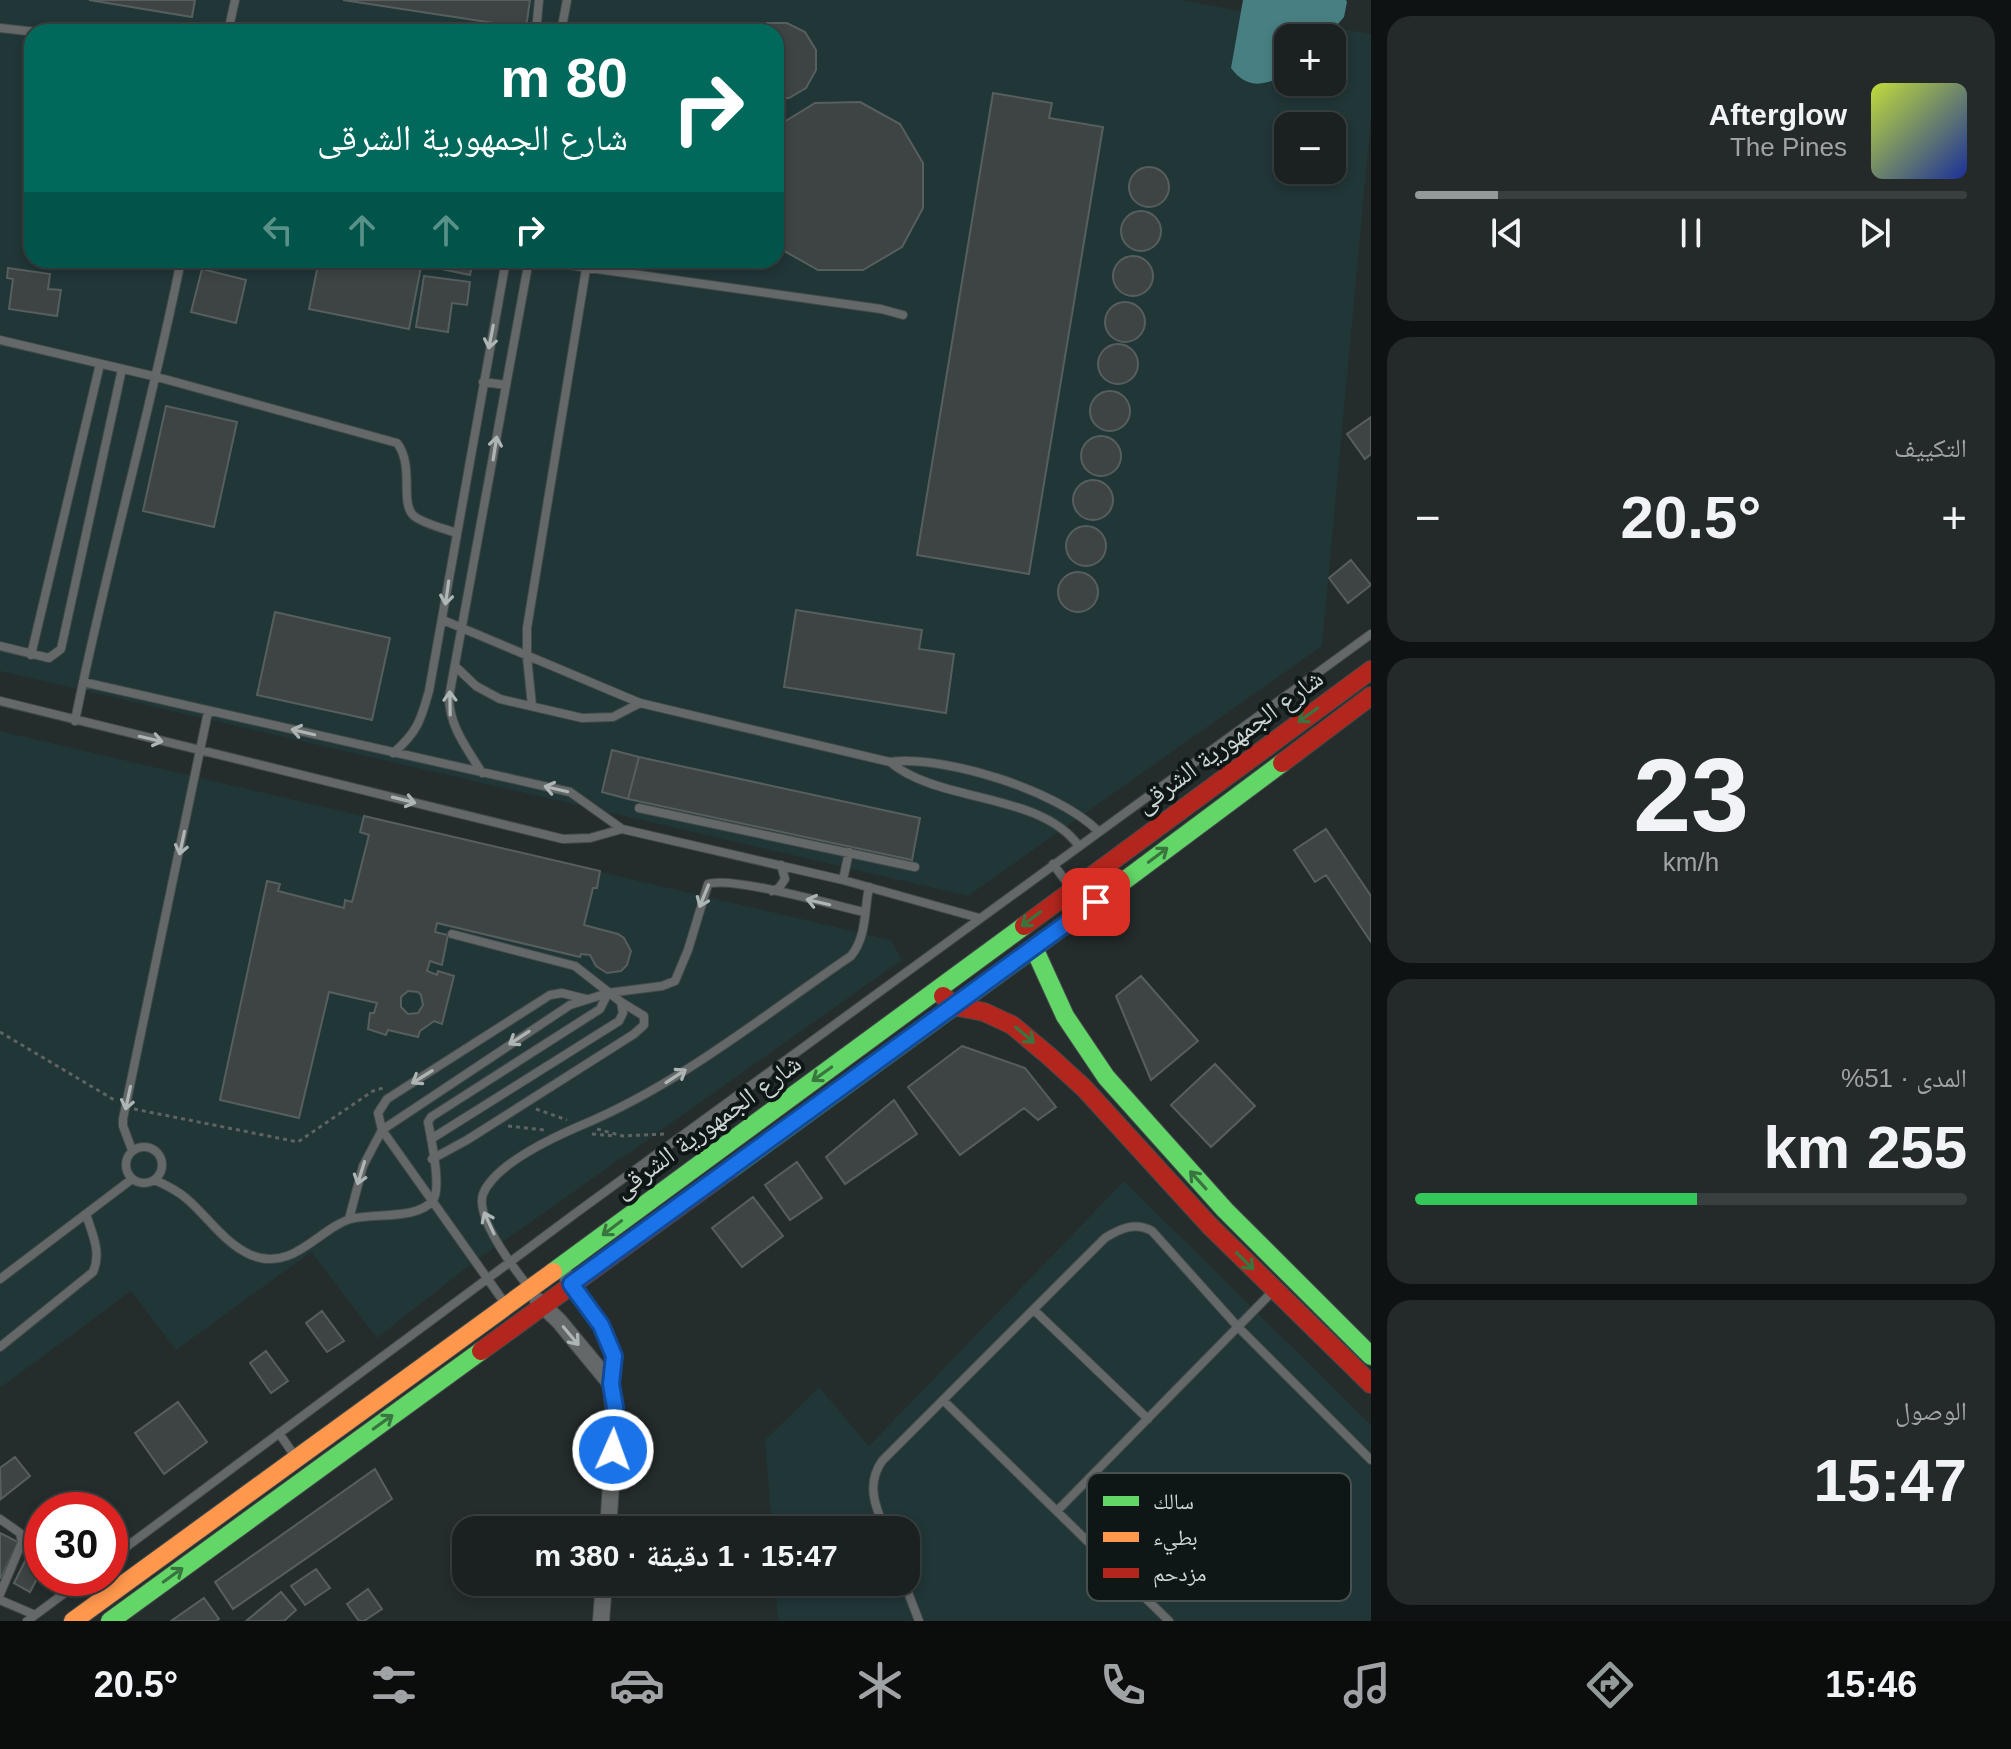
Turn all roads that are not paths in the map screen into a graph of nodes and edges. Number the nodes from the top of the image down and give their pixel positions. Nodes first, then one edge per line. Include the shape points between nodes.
1 (235, 0) edge
2 (539, 0) edge
3 (567, 0) edge
4 (230, 24) edge
5 (537, 24) edge
6 (562, 24) edge
7 (0, 28) edge
8 (24, 31) edge
9 (179, 268) edge
10 (504, 268) edge
11 (529, 268) edge
12 (580, 268) edge
13 (586, 269) junction
14 (903, 315) dead end
15 (0, 340) edge
16 (100, 364) junction
17 (122, 369) junction
18 (157, 377) junction
19 (483, 382) junction
20 (506, 385) junction
21 (456, 533) junction
22 (443, 620) junction
23 (461, 629) junction
24 (1371, 634) edge
25 (0, 646) edge
26 (31, 655) junction
27 (527, 657) junction
28 (455, 666) junction
29 (1371, 670) edge
30 (83, 682) junction
31 (1371, 696) edge
32 (0, 701) edge
33 (640, 703) junction
34 (532, 706) junction
35 (208, 712) junction
36 (75, 721) junction
37 (201, 750) junction
38 (393, 753) junction
39 (890, 762) junction
40 (482, 773) junction
41 (639, 808) dead end
42 (622, 829) junction
43 (1098, 831) junction
44 (1078, 845) junction
45 (849, 852) junction
46 (1053, 864) junction
47 (781, 865) junction
48 (915, 867) dead end
49 (843, 880) junction
50 (869, 887) junction
51 (772, 891) junction
52 (1065, 894) junction
53 (864, 912) junction
54 (979, 918) junction
55 (1073, 919) junction
56 (452, 934) dead end
57 (1034, 948) junction
58 (937, 990) junction
59 (608, 993) junction
60 (587, 999) junction
61 (621, 1002) junction
62 (954, 1006) junction
63 (382, 1130) junction
64 (431, 1139) junction
65 (132, 1150) junction
66 (432, 1159) junction
67 (132, 1179) junction
68 (155, 1180) junction
69 (432, 1202) junction
70 (1225, 1210) junction
71 (86, 1214) junction
72 (349, 1219) junction
73 (1209, 1225) junction
74 (510, 1262) junction
75 (559, 1267) junction
76 (0, 1279) edge
77 (487, 1279) junction
78 (571, 1284) junction
79 (530, 1289) junction
80 (1275, 1290) junction
81 (543, 1305) junction
82 (506, 1306) junction
83 (1034, 1310) junction
84 (1238, 1327) junction
85 (0, 1347) edge
86 (1371, 1356) edge
87 (611, 1384) junction
88 (1371, 1384) edge
89 (943, 1400) junction
90 (1148, 1419) junction
91 (279, 1433) junction
92 (296, 1459) junction
93 (1371, 1460) edge
94 (1095, 1473) edge
95 (1087, 1481) edge
96 (1057, 1511) junction
97 (609, 1516) edge
98 (880, 1516) edge
99 (0, 1519) edge
100 (1087, 1540) edge
101 (128, 1546) edge
102 (61, 1596) edge
103 (603, 1596) edge
104 (909, 1596) edge
105 (0, 1597) edge
106 (1149, 1601) edge
107 (31, 1618) edge
108 (121, 1618) edge
109 (73, 1621) edge
110 (601, 1621) edge
111 (919, 1621) edge
112 (1169, 1621) edge

1 - 4 lane
2 - 5 lane
3 - 6 lane
7 - 8 lane
9 - 18 lane
10 -> 19 lane
11 - 20 lane
12 - 13 lane
13 - 14 lane
13 - 27 lane via 530,603
15 - 16 lane
16 - 17 lane
16 - 26 lane
17 - 18 lane
17 - 26 lane via 66,637 53,657
18 - 21 lane via 397,443 405,453 410,510 415,517
18 - 30 lane
19 - 20 lane
19 - 21 lane
23 -> 20 lane
21 -> 22 lane
22 - 23 lane
22 - 38 lane via 419,726
23 - 27 lane
23 - 28 lane
24 - 43 lane
25 - 26 lane
27 - 33 lane
27 - 34 lane
28 - 34 lane via 487,694
40 -> 28 lane via 449,712
29 -> 52 main road, شارع الجمهورية الشرقى
30 - 35 lane
30 - 36 lane
55 -> 31 main road, شارع الجمهورية الشرقى
32 - 36 lane
33 - 34 lane via 597,719
33 - 39 lane
35 - 37 lane
38 -> 35 lane
36 -> 37 lane
37 -> 42 lane via 563,839
37 -> 65 lane via 126,1107 123,1126
38 - 40 lane
39 - 43 lane via 914,761 1014,784 1066,806
39 - 44 lane via 907,774 1053,823
42 -> 40 lane via 570,792
41 - 45 lane
42 - 47 lane
43 - 44 lane
44 - 46 lane
45 - 48 lane
45 - 49 lane
46 - 52 lane
46 - 54 lane
47 - 49 lane
47 - 51 lane via 785,879
49 - 50 lane
50 - 53 lane
50 - 54 lane
53 -> 51 lane
51 -> 59 lane via 708,884 675,981
52 - 55 main road
52 -> 58 main road, شارع الجمهورية الشرقى
74 -> 53 lane via 487,1222 482,1198 500,1173 531,1149 671,1080 851,956 863,936
54 - 74 lane
55 - 57 main road, شارع الجمهورية الشرقى
56 - 59 lane via 575,966
57 - 62 main road, شارع الجمهورية الشرقى
70 -> 57 main road via 1106,1077 1065,1016
58 - 62 main road
58 -> 75 main road, شارع الجمهورية الشرقى
59 - 60 lane
59 - 61 lane
59 - 64 lane via 600,1009 431,1117
60 -> 63 lane via 570,1005
60 -> 63 lane via 550,995 392,1095 378,1113
61 - 64 lane via 619,1021
61 - 66 lane via 644,1016 644,1025 634,1034
62 -> 73 main road via 1001,1018 1049,1056
62 - 78 main road, شارع الجمهورية الشرقى
63 - 69 lane
63 -> 72 lane via 363,1166
64 - 66 lane
65 - 67 lane via 125,1165
65 - 68 lane via 148,1147 161,1157
66 - 69 lane via 437,1191
67 - 68 lane
67 - 71 lane
68 - 72 lane via 185,1197 253,1256 291,1255
69 - 72 lane via 417,1212
69 - 77 lane
70 - 73 main road
70 - 86 main road
71 - 76 lane
71 - 85 lane via 97,1249 93,1272
73 -> 80 main road
74 - 77 lane
74 - 79 lane
75 - 78 street
75 - 79 main road, شارع الجمهورية الشرقى
77 - 82 lane
77 - 91 lane
78 - 81 main road, شارع الجمهورية الشرقى
78 - 87 street via 609,1340 614,1356
79 - 81 street
79 - 82 main road, شارع الجمهورية الشرقى
80 - 84 lane
80 - 88 main road
81 -> 87 street
108 -> 81 main road, شارع الجمهورية الشرقى
82 - 92 main road, شارع الجمهورية الشرقى
83 - 84 lane via 1105,1238 1136,1226 1152,1231
83 - 89 lane
83 - 90 lane
84 - 90 lane
84 - 93 lane
87 - 97 street via 615,1423
89 - 96 lane
89 - 98 lane via 874,1474 872,1492
90 - 94 lane
91 - 92 lane
91 - 101 lane
92 - 109 main road, شارع الجمهورية الشرقى
95 - 96 lane
96 - 100 lane
99 - 105 lane via 20,1533 22,1542
102 - 107 lane
103 - 110 street
104 - 111 lane
105 - 107 lane
106 - 112 lane

